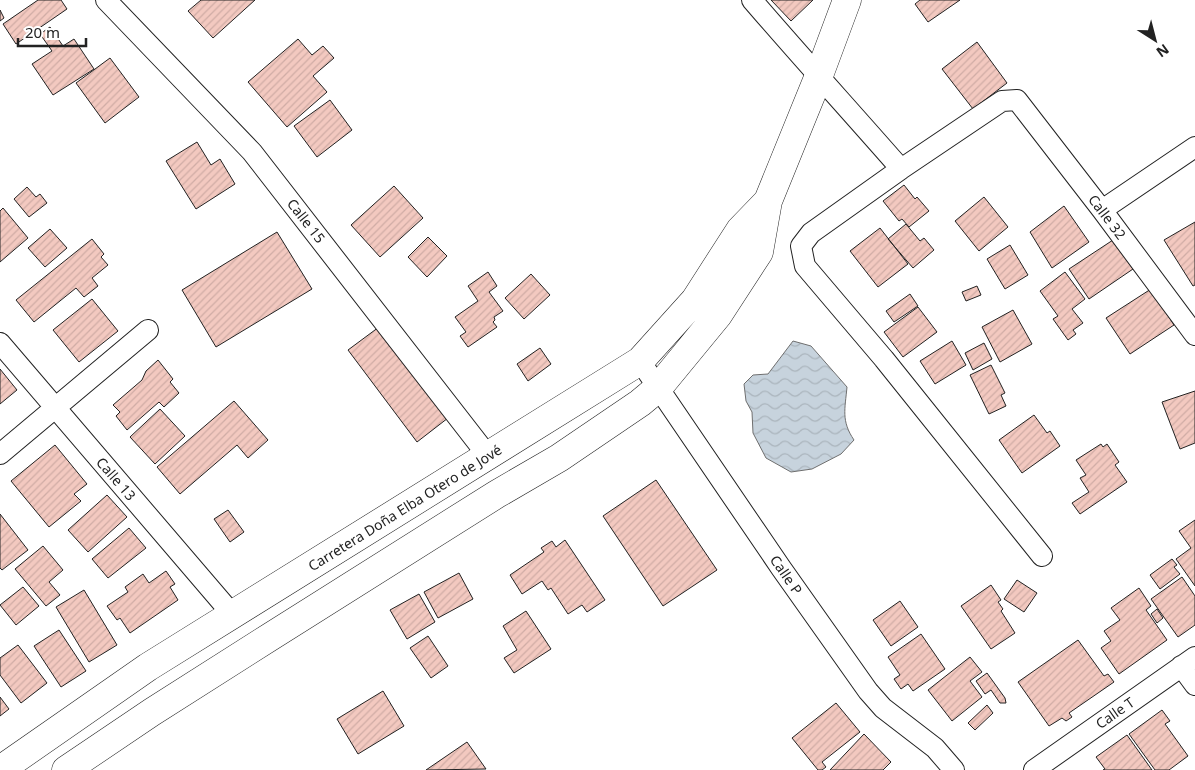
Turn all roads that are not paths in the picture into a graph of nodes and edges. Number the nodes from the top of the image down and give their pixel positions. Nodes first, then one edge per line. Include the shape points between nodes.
1 (106, 0) edge
2 (752, 0) edge
3 (847, 0) edge
4 (818, 78) junction
5 (1195, 147) edge
6 (901, 169) junction
7 (768, 201) junction
8 (1102, 210) junction
9 (148, 330) dead end
10 (1195, 336) edge
11 (0, 343) edge
12 (640, 361) junction
13 (658, 388) junction
14 (55, 408) junction
15 (0, 454) edge
16 (488, 456) junction
17 (1042, 556) dead end
18 (232, 614) junction
19 (1188, 661) edge
20 (1195, 685) edge
21 (0, 770) edge
22 (66, 770) edge
23 (954, 770) edge
24 (1034, 770) edge

1 - 16 street, Calle 15 via 252,152
2 - 4 street
3 - 4 street, Carretera Doña Elba Otero de Jové
4 - 6 street
4 - 7 street, Carretera Doña Elba Otero de Jové
5 - 8 street
6 - 8 street, Calle 32 via 1002,102 1017,100
6 - 17 street via 811,234 802,246 805,266
7 - 12 street, Carretera Doña Elba Otero de Jové via 740,230 695,300
7 - 13 street, Carretera Doña Elba Otero de Jové via 759,252 718,315
8 - 10 street, Calle 32
9 - 14 street
11 - 14 street, Calle 13
12 - 13 street, Calle P
12 - 16 street, Carretera Doña Elba Otero de Jové
13 - 22 street, Carretera Doña Elba Otero de Jové via 559,458 270,636
13 - 23 street, Calle P via 868,691 883,708 935,748
14 - 15 street
14 - 18 street, Calle 13
16 - 18 street, Carretera Doña Elba Otero de Jové
18 - 21 street, Carretera Doña Elba Otero de Jové
19 - 20 street
19 - 24 street, Calle T

